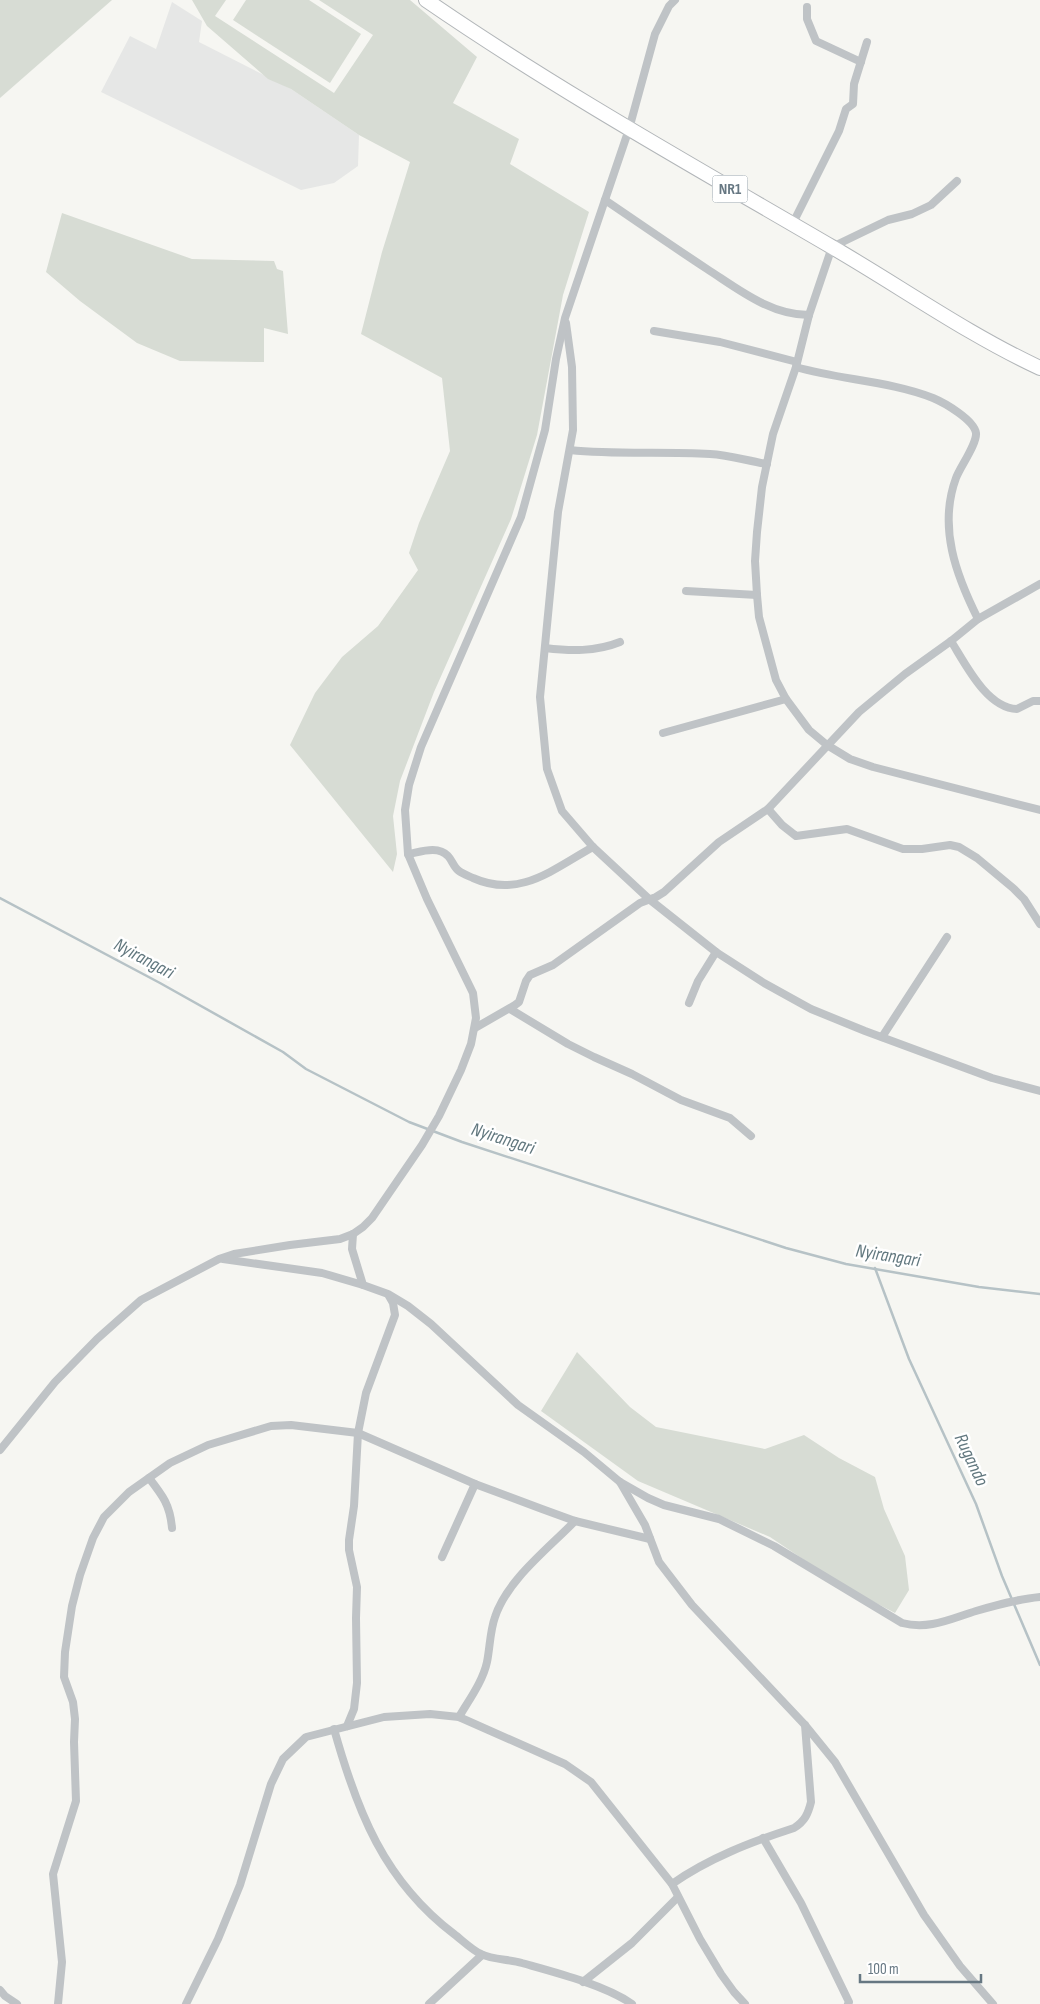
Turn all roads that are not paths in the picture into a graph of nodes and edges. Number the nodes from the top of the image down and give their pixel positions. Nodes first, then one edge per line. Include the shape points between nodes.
1 (426, 0) edge
2 (674, 0) edge
3 (806, 7) dead end
4 (867, 42) dead end
5 (861, 62) junction
6 (628, 129) junction
7 (956, 181) dead end
8 (605, 200) junction
9 (792, 225) junction
10 (832, 247) junction
11 (809, 315) junction
12 (565, 318) junction
13 (654, 331) dead end
14 (797, 365) junction
15 (1040, 368) edge
16 (570, 450) junction
17 (767, 464) junction
18 (1040, 584) edge
19 (686, 591) dead end
20 (756, 595) junction
21 (978, 620) junction
22 (951, 641) junction
23 (620, 642) dead end
24 (545, 648) junction
25 (786, 700) junction
26 (1040, 701) edge
27 (663, 733) dead end
28 (827, 746) junction
29 (768, 809) junction
30 (1040, 810) edge
31 (593, 847) junction
32 (408, 854) junction
33 (649, 899) junction
34 (1040, 924) edge
35 (947, 937) dead end
36 (716, 952) junction
37 (689, 1003) dead end
38 (510, 1009) junction
39 (475, 1028) junction
40 (882, 1037) junction
41 (1040, 1091) edge
42 (751, 1136) dead end
43 (353, 1234) junction
44 (220, 1259) junction
45 (363, 1284) junction
46 (388, 1294) junction
47 (358, 1433) junction
48 (0, 1450) edge
49 (149, 1478) junction
50 (620, 1482) junction
51 (475, 1484) junction
52 (575, 1521) junction
53 (172, 1528) dead end
54 (650, 1539) junction
55 (442, 1557) dead end
56 (1040, 1597) edge
57 (459, 1716) junction
58 (805, 1725) junction
59 (347, 1726) junction
60 (334, 1729) junction
61 (763, 1838) junction
62 (672, 1884) junction
63 (678, 1897) junction
64 (482, 1955) junction
65 (583, 1982) junction
66 (0, 1990) edge
67 (434, 2002) edge
68 (17, 2004) edge
69 (58, 2004) edge
70 (186, 2004) edge
71 (632, 2004) edge
72 (745, 2004) edge
73 (848, 2004) edge
74 (993, 2004) edge

1 - 6 highway, NR1 via 479,37
2 - 6 street via 655,34
3 - 5 street via 816,41
4 - 5 street
5 - 9 street via 854,84 853,104 846,109 839,131
6 - 8 street
6 - 9 highway, NR1
7 - 10 street via 931,205 888,220
8 - 11 street via 758,301 784,312
8 - 12 street
9 - 10 highway, NR1
10 - 11 street
10 - 15 highway, NR1 via 994,345
11 - 14 street
12 - 16 street via 574,395
12 - 32 street via 545,430 521,517 414,765 405,810
13 - 14 street via 720,342
14 - 17 street via 773,434
14 - 21 street via 934,399 953,409 974,428 974,443 956,478 948,510 948,530 965,595
16 - 17 street via 712,454
16 - 24 street via 558,512
17 - 20 street via 756,532
18 - 21 street
19 - 20 street
20 - 25 street via 770,661
21 - 22 street
22 - 26 street via 984,690 1001,706 1018,709
22 - 28 street via 904,674 859,712
23 - 24 street via 581,650
24 - 31 street via 540,697 546,770 562,810
25 - 27 street
25 - 28 street via 808,730
28 - 29 street
28 - 30 street via 873,768
29 - 33 street via 719,842 669,889
29 - 34 street via 782,826 796,836 847,829 903,850 959,847 1013,888
31 - 32 street via 540,877 518,885 500,886 458,871 448,855 439,850
31 - 33 street
32 - 39 street via 473,993
33 - 36 street
33 - 38 street via 553,964 530,975 519,1002
35 - 40 street
36 - 37 street
36 - 40 street via 811,1009
38 - 39 street
38 - 42 street via 594,1057 681,1100 730,1118
39 - 43 street via 450,1094 422,1145 372,1218
40 - 41 street via 992,1078
43 - 44 street via 340,1239 275,1247
43 - 45 street via 352,1249
44 - 45 street via 322,1273
44 - 48 street via 140,1300 55,1382
45 - 46 street
46 - 47 street via 395,1316 366,1393
46 - 50 street via 431,1324 518,1405
47 - 49 street via 291,1425 271,1426 208,1446 170,1463
47 - 51 street
47 - 59 street via 349,1540 357,1587 357,1683 354,1709
49 - 53 street via 165,1499
49 - 69 street via 104,1516 93,1538 72,1606 64,1669 74,1710 76,1801 53,1874 62,1962
50 - 54 street
50 - 56 street via 664,1505 719,1519 774,1546 888,1616 914,1626 943,1623 1011,1601
51 - 52 street
51 - 55 street
52 - 54 street
52 - 57 street via 519,1578 504,1598 494,1617 487,1663
54 - 58 street via 656,1558 692,1605
57 - 59 street via 384,1717
57 - 62 street via 565,1764 591,1782
58 - 61 street via 811,1793 808,1812 803,1823
58 - 74 street via 848,1782 929,1922 960,1966
59 - 60 street
60 - 64 street via 360,1808 391,1870 435,1920
60 - 70 street via 306,1737 283,1759 271,1784 240,1885
61 - 62 street via 693,1868
61 - 73 street via 801,1903
62 - 63 street
63 - 65 street via 632,1943
63 - 72 street via 721,1974
64 - 65 street via 521,1962
64 - 67 street
65 - 71 street
66 - 68 street

